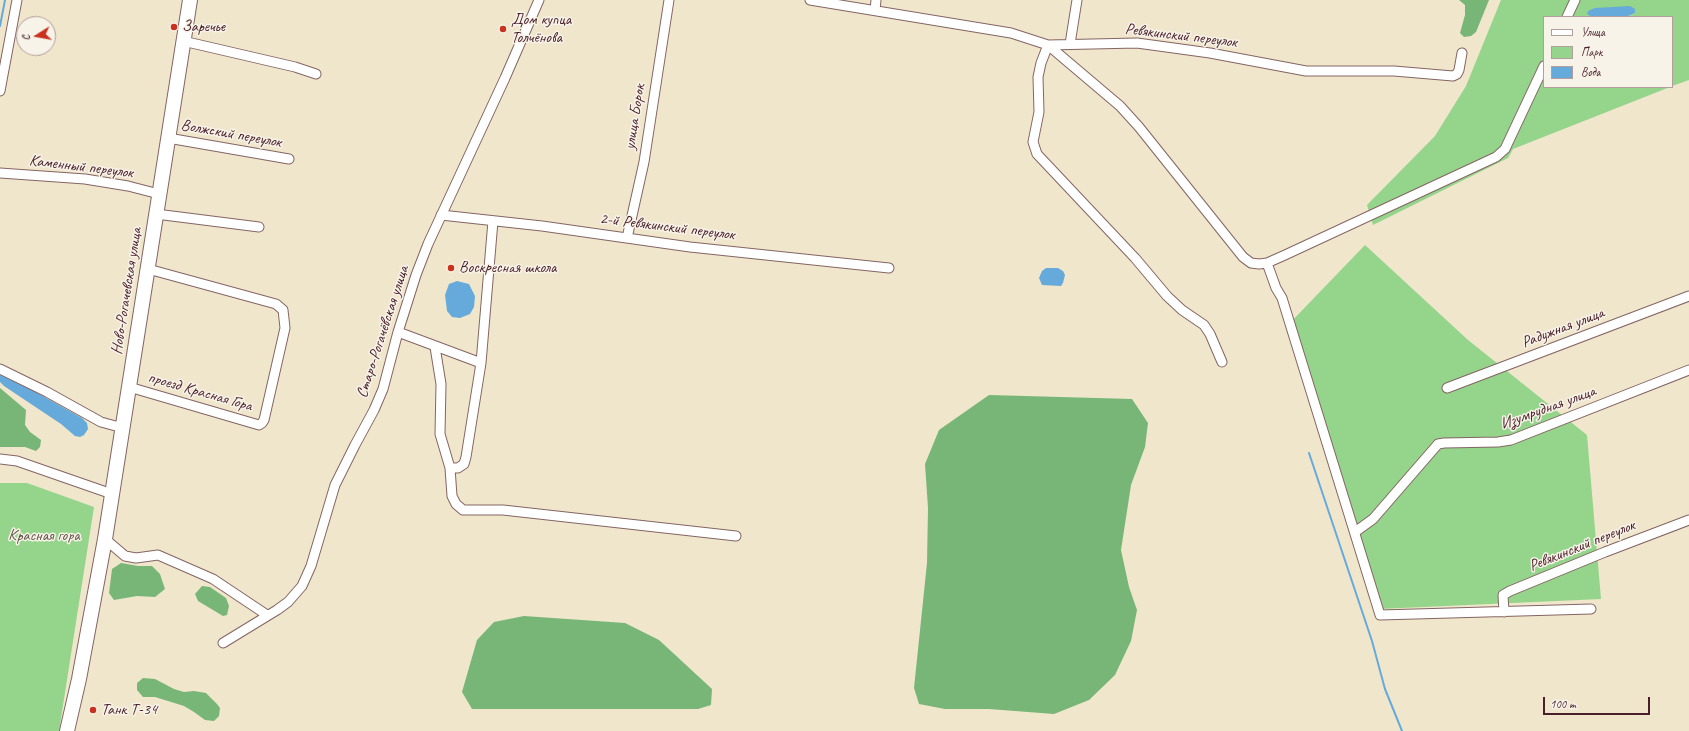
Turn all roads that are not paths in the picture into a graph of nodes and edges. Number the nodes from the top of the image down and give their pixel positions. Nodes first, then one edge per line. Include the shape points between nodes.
1 (17, 0) edge
2 (190, 0) edge
3 (539, 0) edge
4 (669, 0) edge
5 (810, 0) edge
6 (876, 0) edge
7 (1077, 0) edge
8 (1575, 0) edge
9 (875, 10) junction
10 (1567, 16) edge
11 (183, 42) junction
12 (1070, 44) junction
13 (1048, 45) junction
14 (1462, 53) dead end
15 (1543, 68) edge
16 (316, 74) dead end
17 (0, 91) edge
18 (168, 138) junction
19 (289, 159) dead end
20 (0, 173) edge
21 (159, 194) junction
22 (156, 214) junction
23 (441, 215) junction
24 (493, 221) junction
25 (259, 227) dead end
26 (627, 238) junction
27 (1266, 262) junction
28 (889, 268) dead end
29 (148, 269) junction
30 (1689, 296) edge
31 (398, 332) junction
32 (435, 347) junction
33 (1222, 362) dead end
34 (481, 363) junction
35 (0, 369) edge
36 (1689, 370) edge
37 (129, 387) junction
38 (1447, 388) dead end
39 (123, 428) junction
40 (0, 459) edge
41 (450, 468) junction
42 (112, 494) junction
43 (1689, 520) edge
44 (1355, 532) junction
45 (736, 536) dead end
46 (105, 539) junction
47 (1591, 609) dead end
48 (1504, 612) junction
49 (267, 615) junction
50 (223, 643) dead end
51 (68, 729) edge

1 - 17 street
2 - 11 main road, Ново-Рогачевская улица
3 - 23 street, Старо-Рогачёвская улица
4 - 26 street, улица Борок via 644,162
5 - 9 street, Ревякинский переулок
6 - 9 street
7 - 12 street
8 - 10 street
9 - 13 street, Ревякинский переулок via 1011,33
11 - 16 street
11 - 18 main road, Ново-Рогачевская улица
12 - 13 street, Ревякинский переулок
12 - 14 street, Ревякинский переулок via 1137,43 1210,53 1306,71 1394,71 1453,76 1459,70
13 - 27 street via 1120,106 1243,257 1251,263
13 - 33 street via 1038,77 1039,112 1033,142 1037,154 1135,258 1167,296 1204,325
15 - 27 street via 1505,149 1496,157
18 - 19 street, Волжский переулок
18 - 21 main road, Ново-Рогачевская улица
20 - 21 street, Каменный переулок via 85,179
21 - 22 main road, Ново-Рогачевская улица
22 - 25 street
22 - 29 main road, Ново-Рогачевская улица
23 - 24 street, 2-й Ревякинский переулок
23 - 31 street, Старо-Рогачёвская улица via 416,275
24 - 26 street, 2-й Ревякинский переулок
24 - 34 street
26 - 28 street, 2-й Ревякинский переулок
27 - 44 street via 1282,298
29 - 37 main road, Ново-Рогачевская улица
29 - 37 street, проезд Красная Гора via 276,304 283,310 285,328 262,423 259,425
30 - 38 street, Радужная улица
31 - 32 street
31 - 49 street, Старо-Рогачёвская улица via 383,389 335,485 311,566 302,586 288,602
32 - 34 street
32 - 41 street via 441,384 440,434
34 - 41 street via 464,464 458,468
35 - 39 street via 101,422
36 - 44 street, Изумрудная улица via 1511,440 1438,444 1373,519
37 - 39 main road, Ново-Рогачевская улица
39 - 42 main road, Ново-Рогачевская улица
40 - 42 street via 24,463
41 - 45 street via 452,496 463,510 503,510
42 - 46 main road, Ново-Рогачевская улица
43 - 48 street, Ревякинский переулок via 1510,591 1503,595
44 - 48 street via 1380,615
46 - 49 street via 125,556 136,558 158,555 213,579
46 - 51 main road, Ново-Рогачевская улица
47 - 48 street
49 - 50 street, Старо-Рогачёвская улица

